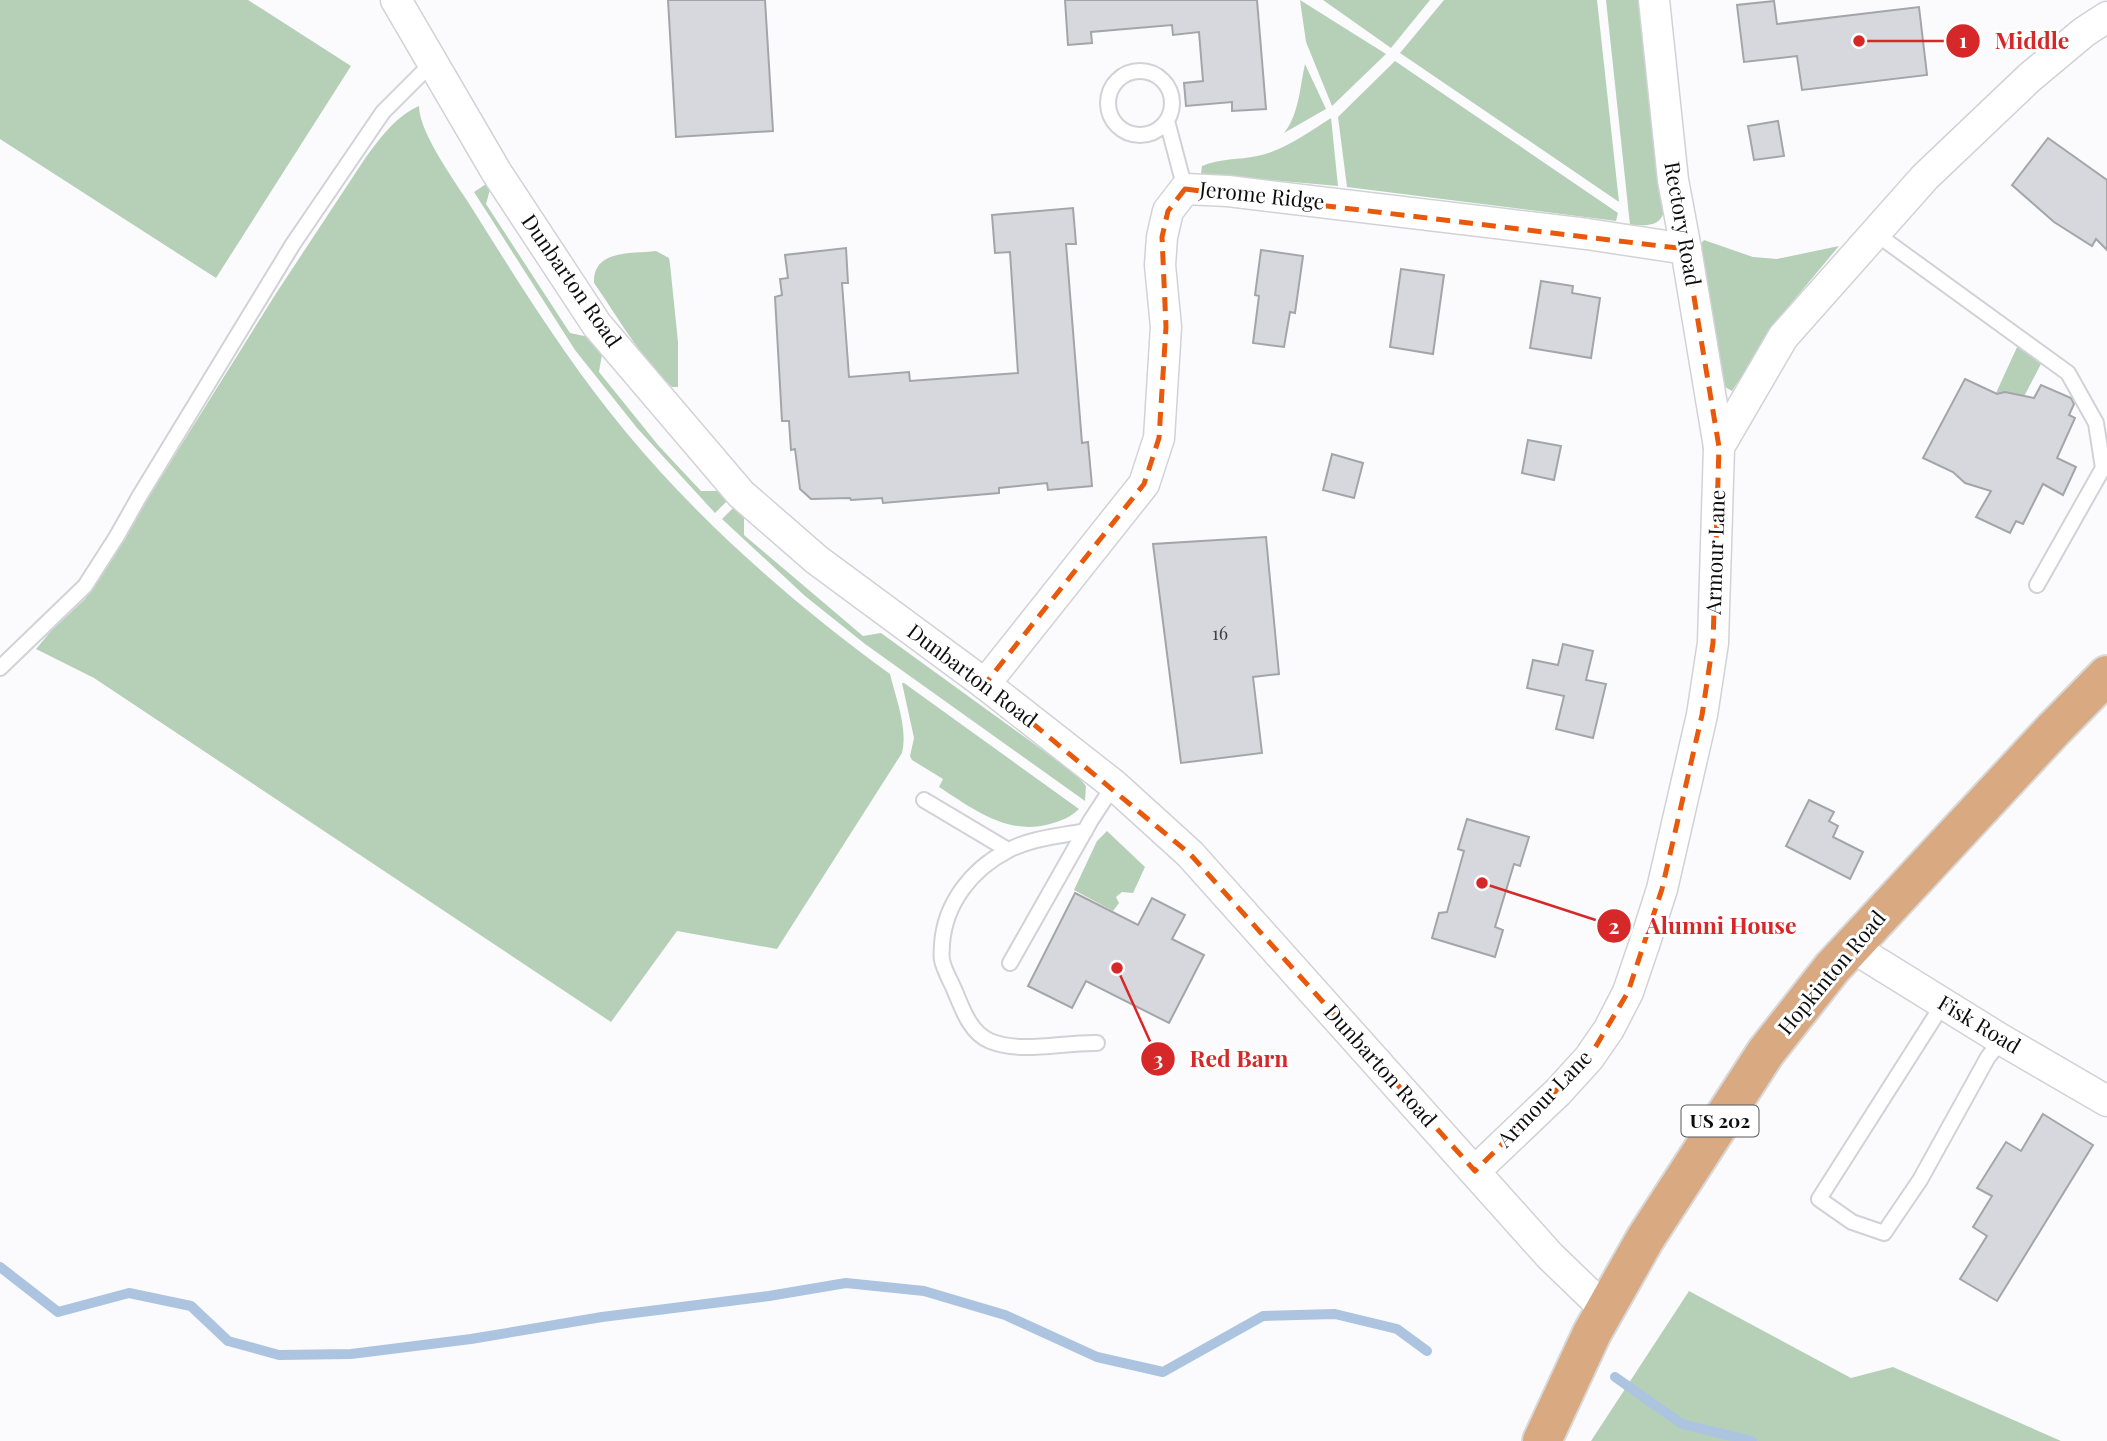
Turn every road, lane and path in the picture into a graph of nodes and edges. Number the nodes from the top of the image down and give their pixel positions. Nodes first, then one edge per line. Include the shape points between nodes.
1 (396, 0) edge
2 (1654, 0) edge
3 (2107, 17) edge
4 (433, 62) junction
5 (1167, 121) junction
6 (1185, 189) junction
7 (1875, 233) junction
8 (1686, 249) junction
9 (1719, 447) junction
10 (2036, 584) dead end
11 (1, 670) edge
12 (2107, 675) edge
13 (985, 684) junction
14 (1114, 785) junction
15 (924, 800) dead end
16 (1085, 831) junction
17 (1008, 850) junction
18 (1852, 947) junction
19 (1010, 963) dead end
20 (1943, 1004) junction
21 (2002, 1040) junction
22 (1097, 1043) dead end
23 (2107, 1101) edge
24 (1475, 1171) junction
25 (1605, 1308) junction
26 (1542, 1441) edge

1 - 4 street, Dunbarton Road
2 - 8 street, Rectory Road via 1673,180
3 - 7 street, Armour Lane via 2029,78 1925,177
4 - 11 lane via 383,112 293,244 85,586
4 - 13 street, Dunbarton Road via 497,173 597,325 741,494 817,560
5 - 5 lane via 1149,134 1119,128 1112,120 1108,100 1116,82 1143,71 1163,80 1172,99
5 - 6 lane
6 - 8 street, Jerome Ridge via 1240,192
6 - 13 street, Jerome Ridge via 1168,211 1162,237 1166,327 1159,438 1144,484
7 - 9 street, Armour Lane via 1783,337
7 - 10 lane via 2067,373 2096,423 2103,468
8 - 9 street, Rectory Road
9 - 24 street, Armour Lane via 1713,643 1703,715 1645,942 1628,992 1589,1058
12 - 18 main road, Hopkinton Road / US 202
13 - 14 street, Dunbarton Road
14 - 16 lane
14 - 24 street, Dunbarton Road via 1190,853
15 - 17 lane
16 - 17 lane
16 - 19 lane
17 - 22 lane via 972,877 948,912 941,958 964,1012 987,1040 1003,1045
18 - 20 street, Fisk Road
18 - 25 main road, Hopkinton Road / US 202 via 1766,1052
20 - 21 street, Fisk Road
20 - 21 lane via 1819,1199 1852,1222 1884,1233
21 - 23 street, Fisk Road
24 - 25 street, Dunbarton Road via 1550,1256
25 - 26 main road, US 202

